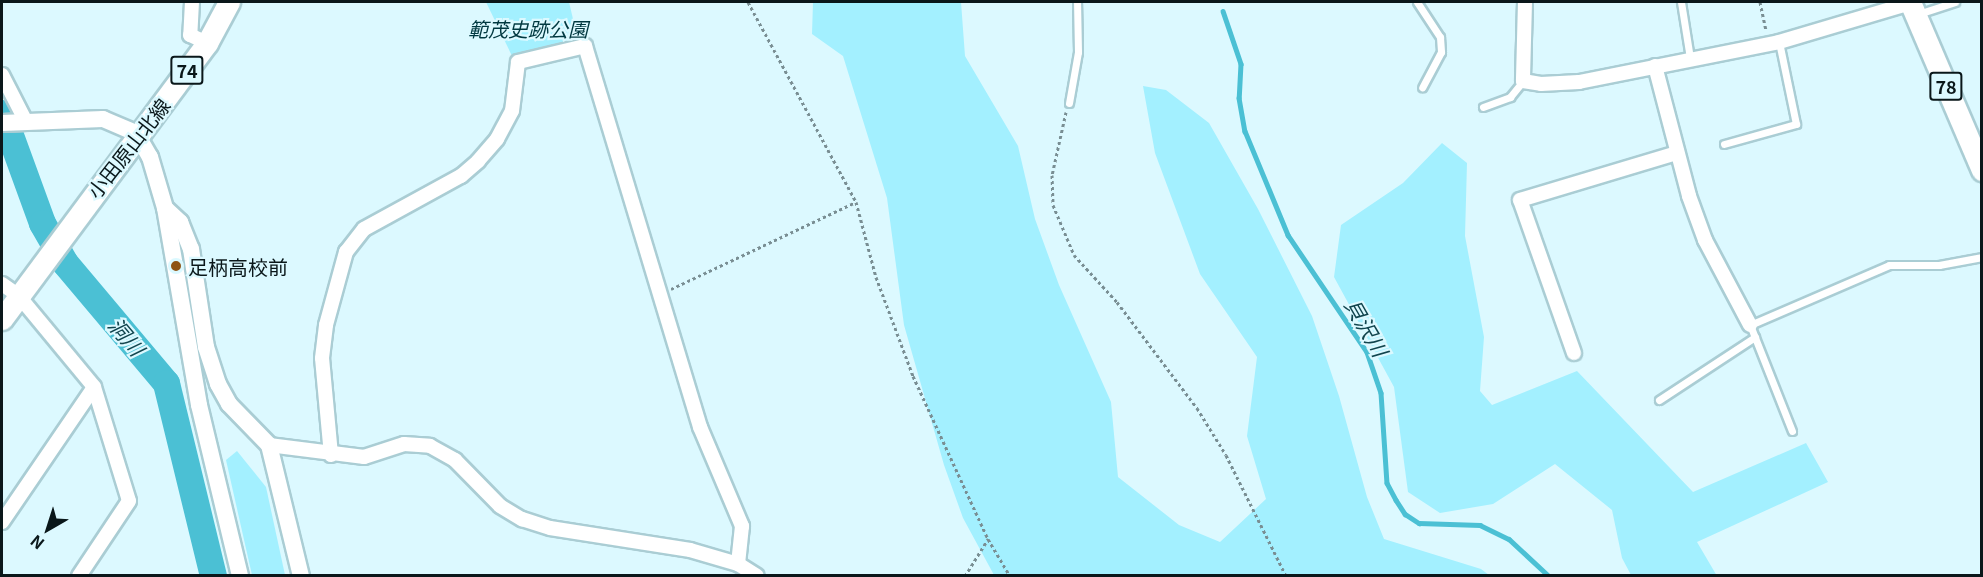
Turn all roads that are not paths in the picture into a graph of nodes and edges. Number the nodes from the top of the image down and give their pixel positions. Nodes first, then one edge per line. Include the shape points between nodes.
1 (192, 2) edge
2 (229, 2) edge
3 (1077, 2) edge
4 (1417, 2) edge
5 (1525, 2) edge
6 (1681, 2) edge
7 (1955, 2) edge
8 (1912, 6) edge
9 (1774, 42) junction
10 (207, 43) junction
11 (1690, 58) junction
12 (1655, 66) junction
13 (2, 75) edge
14 (1523, 81) junction
15 (1422, 87) dead end
16 (1069, 103) road end
17 (1484, 107) dead end
18 (25, 122) junction
19 (2, 123) edge
20 (136, 134) junction
21 (1724, 144) dead end
22 (1677, 153) junction
23 (1982, 170) edge
24 (165, 208) junction
25 (1982, 257) edge
26 (14, 290) edge
27 (2, 319) edge
28 (1753, 331) junction
29 (1574, 353) dead end
30 (94, 387) junction
31 (1659, 400) dead end
32 (1792, 431) dead end
33 (269, 445) junction
34 (331, 455) junction
35 (2, 522) edge
36 (738, 564) junction
37 (79, 576) edge
38 (240, 576) edge
39 (301, 576) edge
40 (757, 576) edge

1 - 10 street via 190,35
2 - 10 main road, 小田原山北線 / 74
3 - 16 lane via 1078,52
4 - 15 lane via 1440,37 1441,52
5 - 14 street
6 - 11 lane
7 - 8 lane
8 - 9 street
8 - 23 main road, 78
9 - 11 street
9 - 21 lane via 1796,124
10 - 20 main road, 小田原山北線 / 74
11 - 12 street
12 - 14 street via 1579,82
12 - 22 street
13 - 18 street
14 - 17 lane via 1510,97
18 - 19 street
18 - 20 street via 103,119
20 - 24 street via 150,157
20 - 26 main road, 小田原山北線 / 74
22 - 28 street via 1705,240
22 - 29 street via 1520,200
24 - 33 street via 180,222 191,249 206,347 218,384 229,404
24 - 38 street via 197,394
25 - 28 lane via 1939,265 1889,265
26 - 27 main road, 74
26 - 30 street
28 - 31 lane
28 - 32 lane
30 - 35 street
30 - 37 street via 129,501
33 - 34 street
33 - 39 street
34 - 36 street via 364,457 404,444 430,446 454,460 500,506 522,519 550,528 690,550
34 - 36 street via 322,358 326,325 346,252 364,229 461,176 478,161 497,139 512,111 518,62 585,46 700,427 742,526
36 - 40 street

